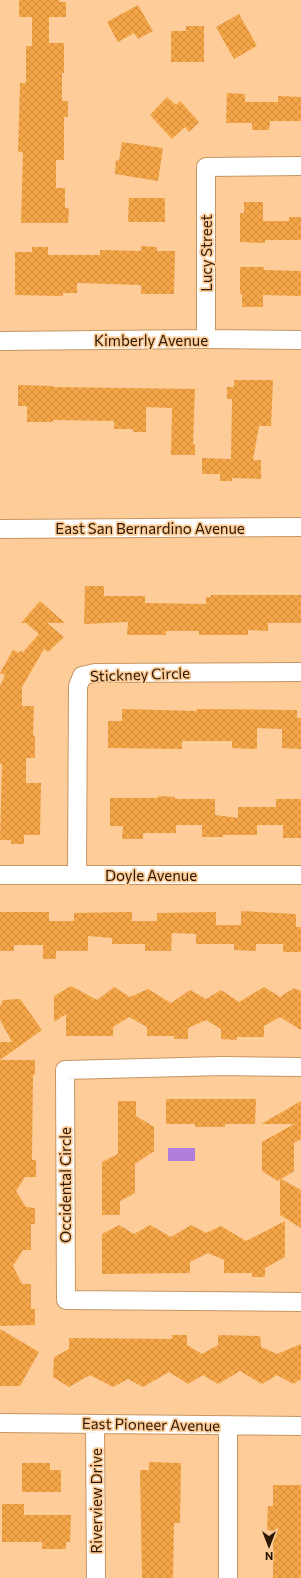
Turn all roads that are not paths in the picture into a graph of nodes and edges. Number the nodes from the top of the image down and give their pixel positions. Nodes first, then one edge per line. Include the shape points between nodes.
1 (301, 166) edge
2 (206, 339) junction
3 (301, 340) edge
4 (0, 341) edge
5 (301, 527) edge
6 (0, 529) edge
7 (301, 672) edge
8 (0, 875) edge
9 (77, 875) junction
10 (301, 876) edge
11 (301, 1067) edge
12 (301, 1302) edge
13 (0, 1423) edge
14 (95, 1424) junction
15 (228, 1425) junction
16 (301, 1426) edge
17 (96, 1578) edge
18 (228, 1578) edge

1 - 2 street, Lucy Street via 206,167
2 - 3 street, Kimberly Avenue
2 - 4 street, Kimberly Avenue
5 - 6 street, East San Bernardino Avenue
7 - 9 street, Stickney Circle via 95,673 82,676 78,686
8 - 9 street, Doyle Avenue
9 - 10 street, Doyle Avenue
11 - 12 street, Occidental Circle via 65,1070 66,1300
13 - 14 street, East Pioneer Avenue
14 - 15 street, East Pioneer Avenue
14 - 17 street, Riverview Drive
15 - 16 street, East Pioneer Avenue
15 - 18 street

